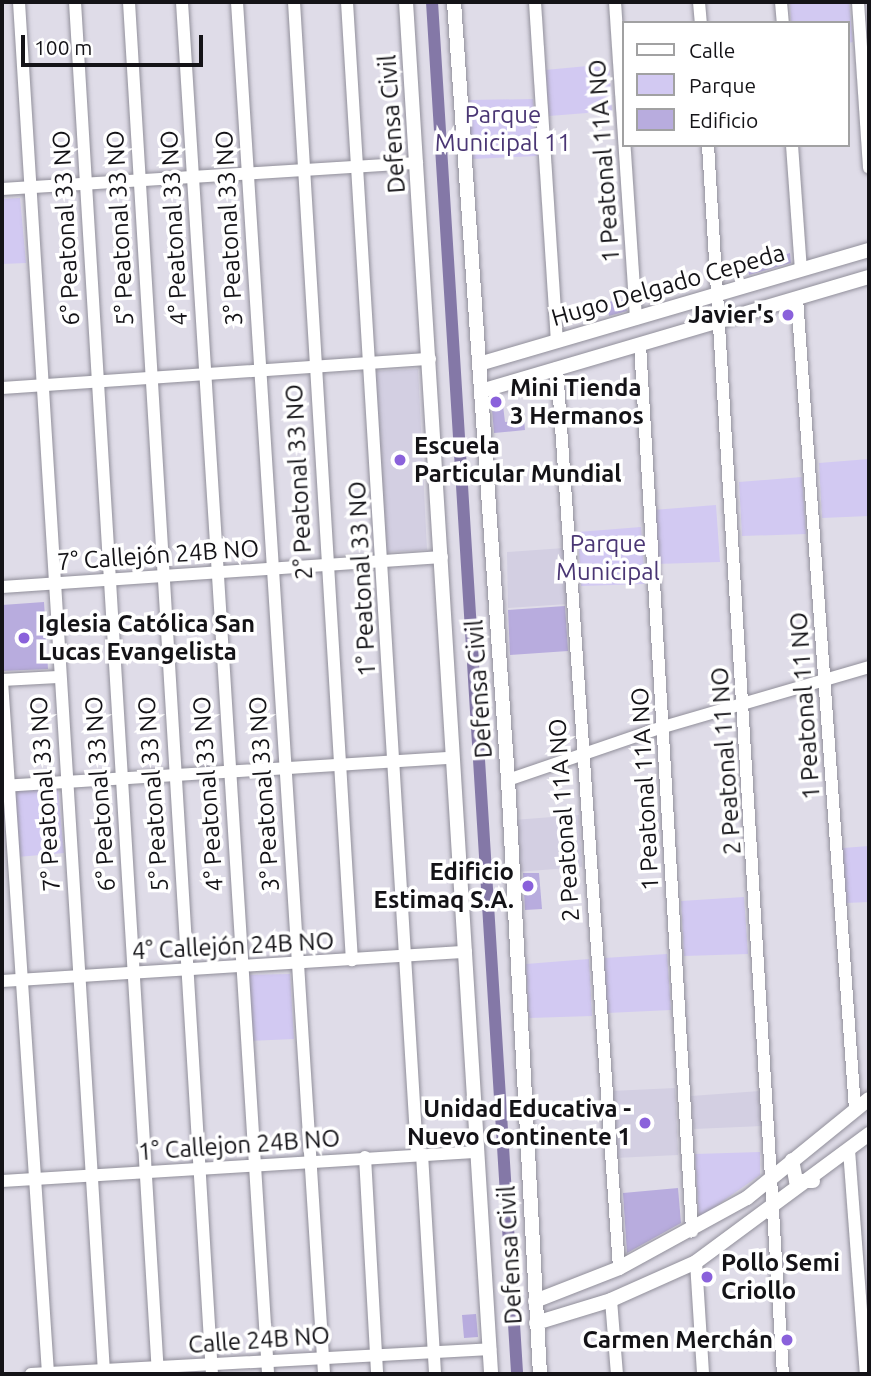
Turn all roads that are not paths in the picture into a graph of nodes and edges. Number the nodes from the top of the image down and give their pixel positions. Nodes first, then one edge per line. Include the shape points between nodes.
1 (19, 2) edge
2 (75, 2) edge
3 (128, 2) edge
4 (182, 2) edge
5 (237, 2) edge
6 (294, 2) edge
7 (347, 2) edge
8 (406, 2) edge
9 (454, 2) edge
10 (535, 2) edge
11 (615, 2) edge
12 (699, 2) edge
13 (781, 2) edge
14 (858, 2) edge
15 (701, 21) edge
16 (783, 21) edge
17 (622, 107) edge
18 (625, 147) edge
19 (708, 147) edge
20 (792, 147) edge
21 (417, 163) junction
22 (360, 167) junction
23 (869, 168) edge
24 (303, 170) junction
25 (247, 174) junction
26 (192, 177) junction
27 (138, 180) junction
28 (85, 184) junction
29 (30, 187) junction
30 (2, 189) edge
31 (869, 250) edge
32 (801, 270) junction
33 (869, 277) edge
34 (742, 287) junction
35 (718, 295) junction
36 (797, 298) junction
37 (688, 303) junction
38 (751, 312) junction
39 (636, 318) junction
40 (720, 321) junction
41 (694, 328) junction
42 (557, 341) junction
43 (640, 344) junction
44 (430, 359) junction
45 (371, 364) junction
46 (479, 364) junction
47 (314, 367) junction
48 (557, 369) junction
49 (259, 371) junction
50 (203, 374) junction
51 (149, 378) junction
52 (96, 382) junction
53 (41, 385) junction
54 (2, 388) edge
55 (481, 391) junction
56 (442, 556) junction
57 (382, 561) junction
58 (325, 565) junction
59 (270, 568) junction
60 (215, 572) junction
61 (160, 574) junction
62 (107, 579) junction
63 (53, 583) junction
64 (2, 587) edge
65 (869, 667) edge
66 (58, 677) junction
67 (2, 681) edge
68 (825, 681) junction
69 (743, 705) junction
70 (663, 727) junction
71 (580, 755) junction
72 (451, 758) junction
73 (394, 762) junction
74 (337, 765) junction
75 (282, 769) junction
76 (227, 772) junction
77 (173, 775) junction
78 (120, 779) junction
79 (508, 780) junction
80 (65, 782) junction
81 (5, 786) edge
82 (466, 952) junction
83 (407, 957) junction
84 (352, 960) junction
85 (297, 962) junction
86 (242, 967) junction
87 (186, 969) junction
88 (132, 973) junction
89 (77, 976) junction
90 (21, 980) junction
91 (2, 981) edge
92 (869, 1099) edge
93 (855, 1110) junction
94 (869, 1134) edge
95 (849, 1150) junction
96 (478, 1152) junction
97 (419, 1154) junction
98 (365, 1157) junction
99 (792, 1160) junction
100 (310, 1161) junction
101 (254, 1166) junction
102 (202, 1169) junction
103 (148, 1173) junction
104 (90, 1177) junction
105 (773, 1177) junction
106 (37, 1180) junction
107 (2, 1181) edge
108 (813, 1181) junction
109 (747, 1198) junction
110 (766, 1213) junction
111 (692, 1231) junction
112 (696, 1262) junction
113 (619, 1268) junction
114 (611, 1300) junction
115 (535, 1301) junction
116 (536, 1323) junction
117 (490, 1349) junction
118 (434, 1352) junction
119 (375, 1354) junction
120 (323, 1356) junction
121 (267, 1360) junction
122 (212, 1369) edge
123 (158, 1371) edge
124 (104, 1372) edge
125 (32, 1374) edge
126 (48, 1374) edge
127 (268, 1374) edge
128 (324, 1374) edge
129 (377, 1374) edge
130 (435, 1374) edge
131 (492, 1374) edge
132 (540, 1374) edge
133 (617, 1374) edge
134 (703, 1374) edge
135 (783, 1374) edge
136 (866, 1374) edge

1 - 29 street, 7° Peatonal 33 NO
2 - 28 street, 6° Peatonal 33 NO
3 - 27 street, 5° Peatonal 33 NO
4 - 26 street, 4° Peatonal 33 NO
5 - 25 street, 3° Peatonal 33 NO
6 - 24 street, 2° Peatonal 33 NO
7 - 22 street, 1° Peatonal 33 NO
8 - 21 street, Defensa Civil
9 - 46 street, Defensa Civil
10 - 42 street
11 - 17 street, 1 Peatonal 11A NO
12 - 15 street
13 - 16 street
14 - 23 street
18 - 39 street, 1 Peatonal 11A NO
19 - 35 street, 2 Peatonal 11 NO
20 - 32 street
21 - 22 street
21 - 44 street, Defensa Civil
22 - 24 street
22 - 45 street, 1° Peatonal 33 NO
24 - 25 street
24 - 47 street, 2° Peatonal 33 NO
25 - 26 street
25 - 49 street, 3° Peatonal 33 NO
26 - 27 street
26 - 50 street, 4° Peatonal 33 NO
27 - 28 street
27 - 51 street, 5° Peatonal 33 NO
28 - 29 street
28 - 52 street, 6° Peatonal 33 NO
29 - 30 street
29 - 53 street, 7° Peatonal 33 NO
31 - 32 street, Hugo Delgado Cepeda
32 - 34 street, Hugo Delgado Cepeda
33 - 36 street, Hugo Delgado Cepeda
34 - 35 street, Hugo Delgado Cepeda
34 - 38 street via 737,304
35 - 37 street, Hugo Delgado Cepeda
35 - 40 street, 2 Peatonal 11 NO
36 - 38 street, Hugo Delgado Cepeda
36 - 68 street, 1 Peatonal 11 NO
37 - 39 street, Hugo Delgado Cepeda
37 - 41 street via 701,312
38 - 40 street, Hugo Delgado Cepeda
39 - 42 street, Hugo Delgado Cepeda
40 - 41 street, Hugo Delgado Cepeda
40 - 69 street, 2 Peatonal 11 NO
41 - 43 street, Hugo Delgado Cepeda
42 - 46 street, Hugo Delgado Cepeda
43 - 48 street, Hugo Delgado Cepeda
43 - 70 street, 1 Peatonal 11A NO
44 - 45 street
44 - 56 street, Defensa Civil
45 - 47 street
45 - 57 street, 1° Peatonal 33 NO
46 - 55 street, Defensa Civil
47 - 49 street
47 - 58 street, 2° Peatonal 33 NO
48 - 55 street, Hugo Delgado Cepeda
48 - 71 street, 2 Peatonal 11A NO
49 - 50 street
49 - 59 street, 3° Peatonal 33 NO
50 - 51 street
50 - 60 street, 4° Peatonal 33 NO
51 - 52 street
51 - 61 street, 5° Peatonal 33 NO
52 - 53 street
52 - 62 street, 6° Peatonal 33 NO
53 - 54 street
53 - 63 street, 7° Peatonal 33 NO
55 - 79 street, Defensa Civil
56 - 57 street, 7° Callejón 24B NO
56 - 72 street, Defensa Civil
57 - 58 street, 7° Callejón 24B NO
57 - 73 street, 1° Peatonal 33 NO
58 - 59 street, 7° Callejón 24B NO
58 - 74 street, 2° Peatonal 33 NO
59 - 60 street, 7° Callejón 24B NO
59 - 75 street, 3° Peatonal 33 NO
60 - 61 street, 7° Callejón 24B NO
60 - 76 street, 4° Peatonal 33 NO
61 - 62 street, 7° Callejón 24B NO
61 - 77 street, 5° Peatonal 33 NO
62 - 63 street, 7° Callejón 24B NO
62 - 78 street, 6° Peatonal 33 NO
63 - 64 street, 7° Callejón 24B NO
63 - 66 street, 7° Peatonal 33 NO
65 - 68 street
66 - 67 street
66 - 80 street, 7° Peatonal 33 NO
67 - 81 street
68 - 69 street
68 - 93 street, 1 Peatonal 11 NO
69 - 70 street
69 - 105 street, 2 Peatonal 11 NO
70 - 71 street
70 - 111 street, 1 Peatonal 11A NO
71 - 79 street
71 - 113 street, 2 Peatonal 11A NO
72 - 73 street
72 - 82 street, Defensa Civil
73 - 74 street
73 - 83 street, 1° Peatonal 33 NO
74 - 75 street
74 - 84 street, 2° Peatonal 33 NO
75 - 76 street
75 - 85 street, 3° Peatonal 33 NO
76 - 77 street
76 - 86 street, 4° Peatonal 33 NO
77 - 78 street
77 - 87 street, 5° Peatonal 33 NO
78 - 80 street
78 - 88 street, 6° Peatonal 33 NO
79 - 115 street, Defensa Civil
80 - 81 street
80 - 89 street, 7° Peatonal 33 NO
81 - 90 street
82 - 83 street, 4° Callejón 24B NO
82 - 96 street, Defensa Civil
83 - 84 street, 4° Callejón 24B NO
83 - 97 street, 1° Peatonal 33 NO
84 - 85 street, 4° Callejón 24B NO
85 - 86 street, 4° Callejón 24B NO
85 - 100 street, 3° Peatonal 33 NO
86 - 87 street, 4° Callejón 24B NO
86 - 101 street, 4° Peatonal 33 NO
87 - 88 street, 4° Callejón 24B NO
87 - 102 street, 5° Peatonal 33 NO
88 - 89 street, 4° Callejón 24B NO
88 - 103 street, 6° Peatonal 33 NO
89 - 90 street, 4° Callejón 24B NO
89 - 104 street, 7° Peatonal 33 NO
90 - 91 street, 4° Callejón 24B NO
90 - 106 street
92 - 93 street
93 - 99 street
94 - 95 street
95 - 108 street
95 - 136 street
96 - 97 street, 1° Callejon 24B NO
96 - 117 street, Defensa Civil
97 - 98 street, 1° Callejon 24B NO
97 - 118 street, 1° Peatonal 33 NO
98 - 100 street, 1° Callejon 24B NO
98 - 119 street
99 - 105 street
99 - 108 street via 796,1181
100 - 101 street, 1° Callejon 24B NO
100 - 120 street, 3° Peatonal 33 NO
101 - 102 street, 1° Callejon 24B NO
101 - 121 street, 4° Peatonal 33 NO
102 - 103 street, 1° Callejon 24B NO
102 - 122 street, 5° Peatonal 33 NO
103 - 104 street, 1° Callejon 24B NO
103 - 123 street, 6° Peatonal 33 NO
104 - 106 street, 1° Callejon 24B NO
104 - 124 street, 7° Peatonal 33 NO
105 - 109 street
105 - 110 street, 2 Peatonal 11 NO
106 - 107 street, 1° Callejon 24B NO
106 - 126 street
108 - 110 street
109 - 110 street via 761,1203
109 - 111 street
110 - 112 street
110 - 135 street, 2 Peatonal 11 NO
111 - 113 street
112 - 114 street
112 - 134 street
113 - 115 street
114 - 116 street
114 - 133 street
115 - 116 street, Defensa Civil
116 - 132 street, Defensa Civil
117 - 118 street, Calle 24B NO
117 - 131 street, Defensa Civil
118 - 119 street, Calle 24B NO
118 - 130 street, 1° Peatonal 33 NO
119 - 120 street, Calle 24B NO
119 - 129 street
120 - 121 street, Calle 24B NO
120 - 128 street, 3° Peatonal 33 NO
121 - 122 street, Calle 24B NO
121 - 127 street, 4° Peatonal 33 NO
122 - 123 street, Calle 24B NO
123 - 124 street, Calle 24B NO
124 - 126 street, Calle 24B NO
125 - 126 street, Calle 24B NO

